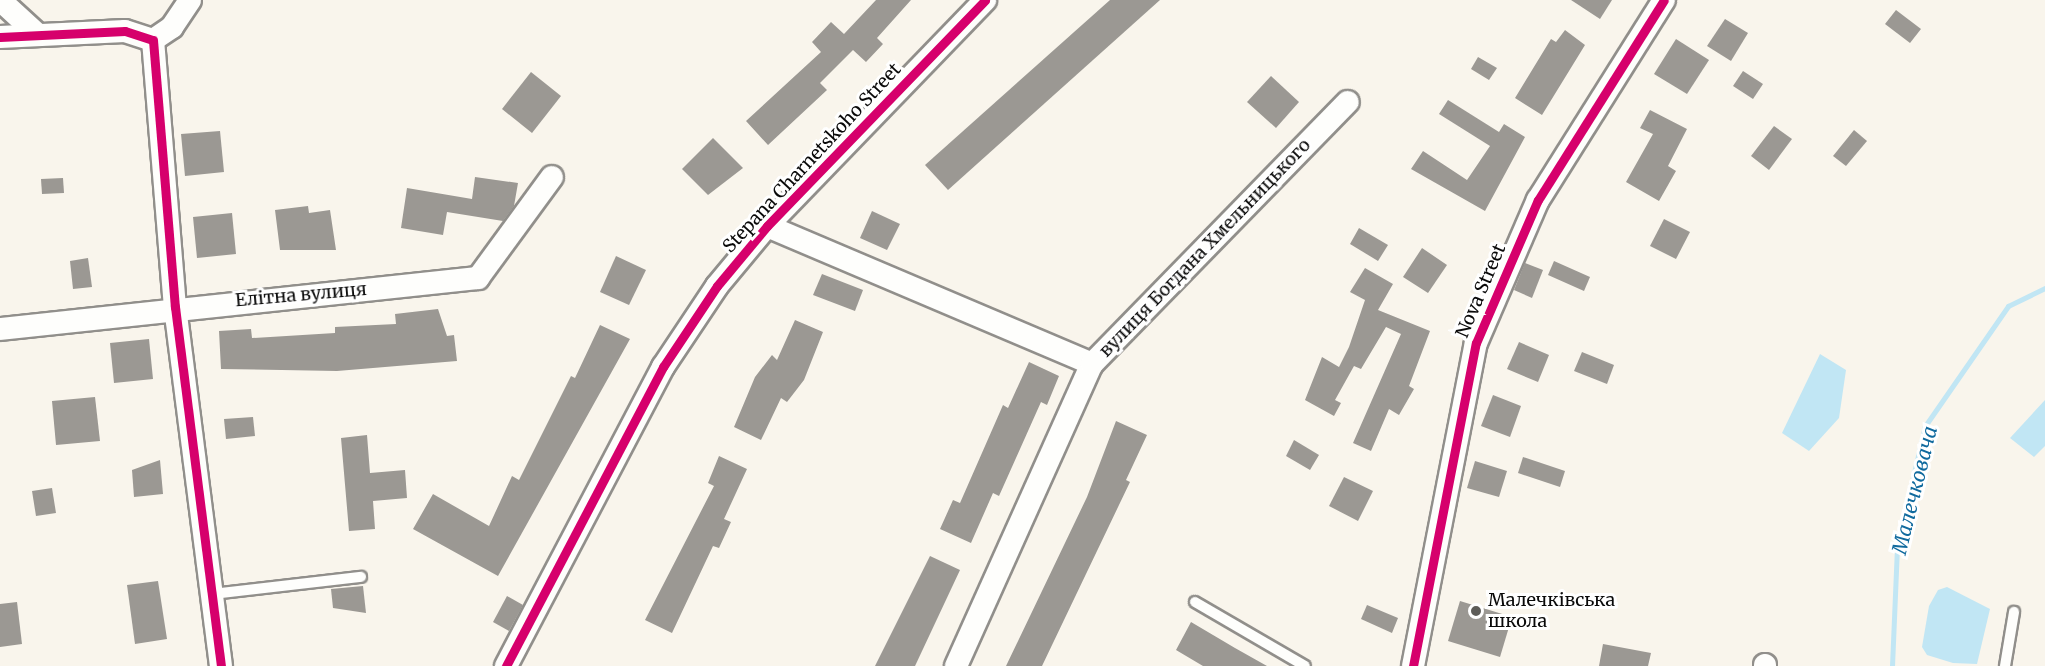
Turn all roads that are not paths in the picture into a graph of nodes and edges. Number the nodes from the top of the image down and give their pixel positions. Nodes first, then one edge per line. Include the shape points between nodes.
1 (0, 0) edge
2 (190, 0) edge
3 (985, 0) edge
4 (1664, 0) edge
5 (36, 33) junction
6 (0, 37) edge
7 (153, 40) junction
8 (1348, 102) dead end
9 (552, 177) dead end
10 (767, 226) junction
11 (175, 307) junction
12 (0, 329) edge
13 (1092, 364) junction
14 (361, 578) dead end
15 (213, 594) junction
16 (1195, 602) dead end
17 (2014, 612) dead end
18 (221, 666) edge
19 (506, 666) edge
20 (957, 666) edge
21 (1305, 666) edge
22 (1413, 666) edge
23 (2005, 666) edge

1 - 5 street
2 - 7 street via 172,27
3 - 10 street, Stepana Charnetskoho Street
4 - 22 street, Nova Street via 1538,200 1476,343
5 - 6 street
5 - 7 street via 125,31
7 - 11 street
8 - 13 street, вулиця Богдана Хмельницького
9 - 11 street, Елітна вулиця via 478,278
10 - 13 street
10 - 19 street, Stepana Charnetskoho Street via 717,286 663,367
11 - 12 street, Елітна вулиця
11 - 15 street
13 - 20 street, вулиця Богдана Хмельницького
14 - 15 lane
15 - 18 street
16 - 21 lane
17 - 23 lane

